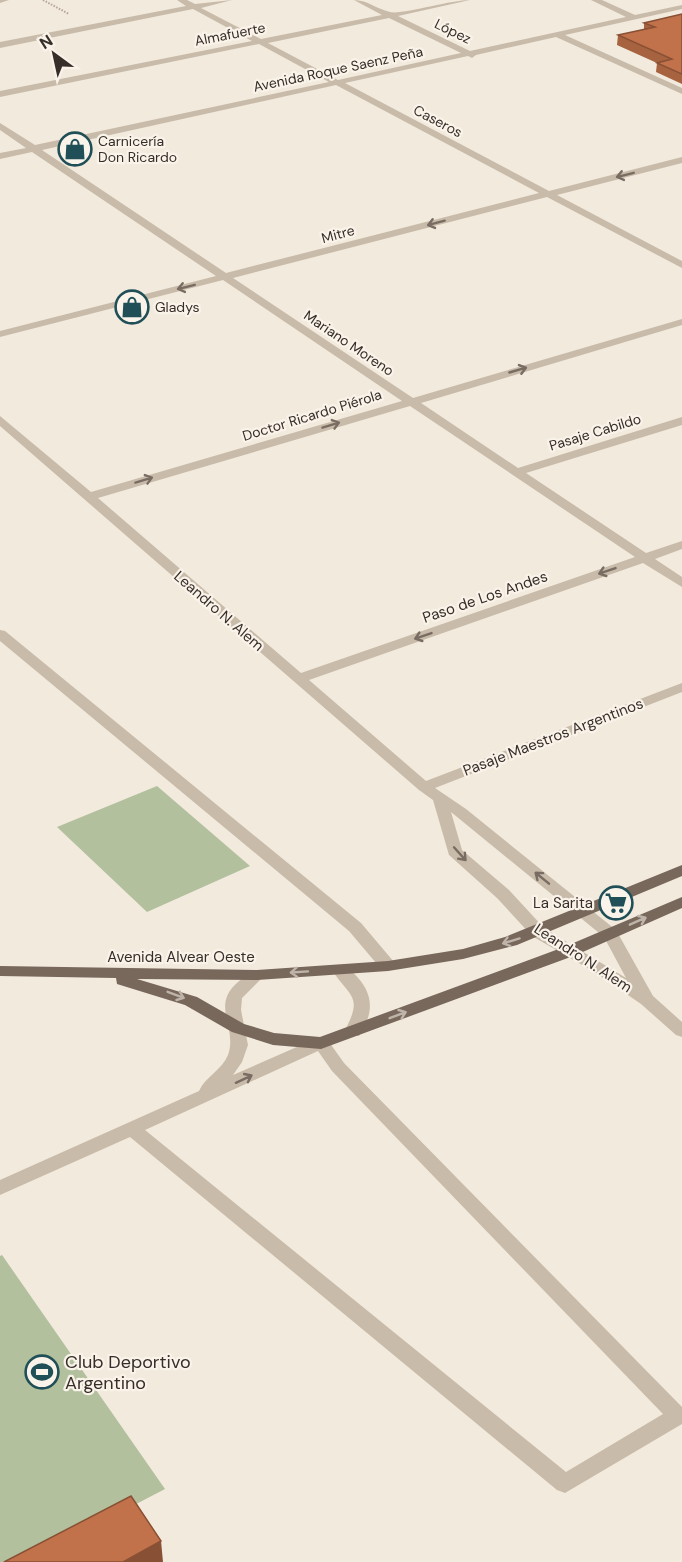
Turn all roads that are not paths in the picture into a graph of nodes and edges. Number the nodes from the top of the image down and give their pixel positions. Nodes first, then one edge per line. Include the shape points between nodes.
1 (5, 0) edge
2 (181, 0) edge
3 (228, 0) edge
4 (358, 0) edge
5 (466, 0) edge
6 (595, 0) edge
7 (0, 1) edge
8 (194, 7) junction
9 (682, 7) edge
10 (389, 15) junction
11 (636, 18) junction
12 (558, 35) junction
13 (259, 41) junction
14 (0, 45) edge
15 (472, 55) junction
16 (338, 83) junction
17 (682, 91) edge
18 (0, 94) edge
19 (0, 126) edge
20 (34, 149) junction
21 (0, 156) edge
22 (682, 160) edge
23 (546, 194) junction
24 (682, 265) edge
25 (225, 277) junction
26 (682, 322) edge
27 (0, 334) edge
28 (408, 402) junction
29 (0, 420) edge
30 (682, 421) edge
31 (517, 472) junction
32 (88, 497) junction
33 (682, 544) edge
34 (645, 558) junction
35 (682, 584) edge
36 (0, 634) edge
37 (298, 679) junction
38 (682, 687) edge
39 (424, 787) junction
40 (440, 800) junction
41 (682, 870) edge
42 (682, 902) edge
43 (585, 912) junction
44 (538, 932) junction
45 (610, 934) junction
46 (570, 951) junction
47 (388, 966) junction
48 (0, 970) edge
49 (340, 970) junction
50 (100, 974) junction
51 (257, 975) junction
52 (647, 1000) junction
53 (238, 1028) junction
54 (682, 1031) edge
55 (353, 1032) junction
56 (321, 1043) junction
57 (191, 1103) junction
58 (132, 1129) junction
59 (0, 1188) edge
60 (680, 1418) edge

1 - 7 street
2 - 8 street, Caseros
3 - 8 street
4 - 10 street, López
5 - 10 street, Almafuerte
6 - 11 street
8 - 13 street, Caseros
8 - 14 street
9 - 11 street, Avenida Roque Saenz Peña
10 - 13 street, Almafuerte
10 - 15 street, López
11 - 12 street, Avenida Roque Saenz Peña
12 - 15 street, Avenida Roque Saenz Peña
12 - 17 street
13 - 16 street, Caseros
13 - 18 street, Almafuerte
15 - 16 street, Avenida Roque Saenz Peña
16 - 20 street, Avenida Roque Saenz Peña
16 - 23 street, Caseros
19 - 20 street, Mariano Moreno
20 - 21 street, Avenida Roque Saenz Peña
20 - 25 street, Mariano Moreno
22 -> 23 street, Mitre
23 - 24 street, Caseros
23 -> 25 street, Mitre
25 -> 27 street, Mitre
25 - 28 street, Mariano Moreno
28 -> 26 street, Doctor Ricardo Piérola
28 - 31 street, Mariano Moreno
32 -> 28 street, Doctor Ricardo Piérola
29 - 32 street, Leandro N. Alem
30 - 31 street, Pasaje Cabildo
31 - 34 street, Mariano Moreno
32 - 37 street, Leandro N. Alem
33 - 34 street, Paso de Los Andes
34 - 35 street, Mariano Moreno
34 -> 37 street, Paso de Los Andes
36 - 47 street via 355,927
37 - 39 street, Leandro N. Alem
38 - 39 street, Pasaje Maestros Argentinos
39 - 40 street, Leandro N. Alem
43 -> 40 street, Leandro N. Alem via 461,812
40 -> 44 street, Leandro N. Alem via 455,852 503,894
41 - 43 main road, Avenida Alvear Oeste
45 -> 42 main road, Avenida Alvear Oeste
43 - 44 main road, Avenida Alvear Oeste
43 - 45 street, Leandro N. Alem
44 - 46 street, Leandro N. Alem
44 -> 47 main road, Avenida Alvear Oeste via 463,954
45 - 46 main road, Avenida Alvear Oeste
45 - 52 street, Leandro N. Alem
46 - 52 street, Leandro N. Alem
55 -> 46 main road, Avenida Alvear Oeste
47 - 49 main road, Avenida Alvear Oeste
48 - 50 main road
49 -> 51 main road, Avenida Alvear Oeste
49 - 55 street via 356,984 363,999 364,1014
50 - 51 main road, Avenida Alvear Oeste
50 -> 53 main road, Avenida Alvear Oeste via 167,991
51 - 53 street via 236,994 231,1010
52 - 54 street, Leandro N. Alem
53 - 56 main road, Avenida Alvear Oeste via 273,1039
53 - 57 street via 240,1047 236,1060 220,1080
55 - 56 main road, Avenida Alvear Oeste
57 -> 56 street
56 - 60 street via 338,1067
57 - 58 street
58 - 59 street
58 - 60 street via 565,1484

